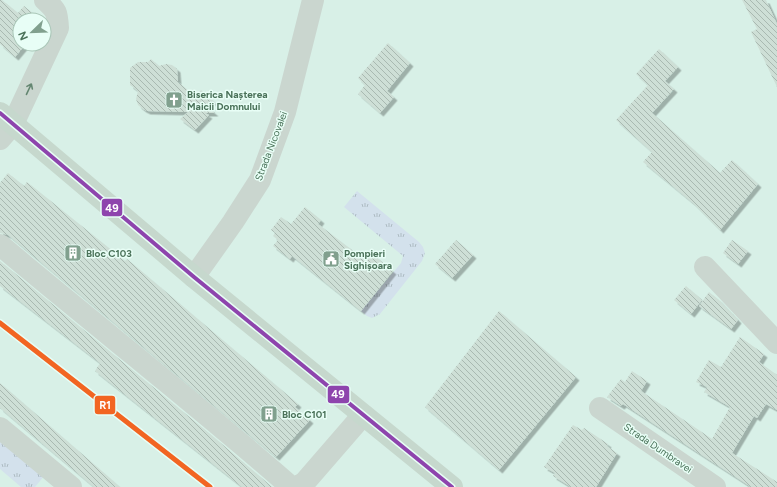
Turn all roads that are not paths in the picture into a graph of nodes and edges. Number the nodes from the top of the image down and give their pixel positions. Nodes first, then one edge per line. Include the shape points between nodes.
1 (45, 0) edge
2 (313, 0) edge
3 (4, 125) edge
4 (0, 245) edge
5 (705, 267) dead end
6 (194, 276) junction
7 (777, 343) edge
8 (600, 408) dead end
9 (363, 415) junction
10 (0, 428) edge
11 (71, 487) edge
12 (298, 487) edge
13 (452, 487) edge
14 (716, 487) edge

3 -> 1 street via 58,28 55,9
2 - 6 street, Strada Nicovalei via 285,112 260,180
3 - 6 highway
4 - 12 street via 290,486
5 - 7 street
6 - 9 highway
8 - 14 street, Strada Dumbravei
9 - 12 street
9 - 13 highway
10 - 11 street

